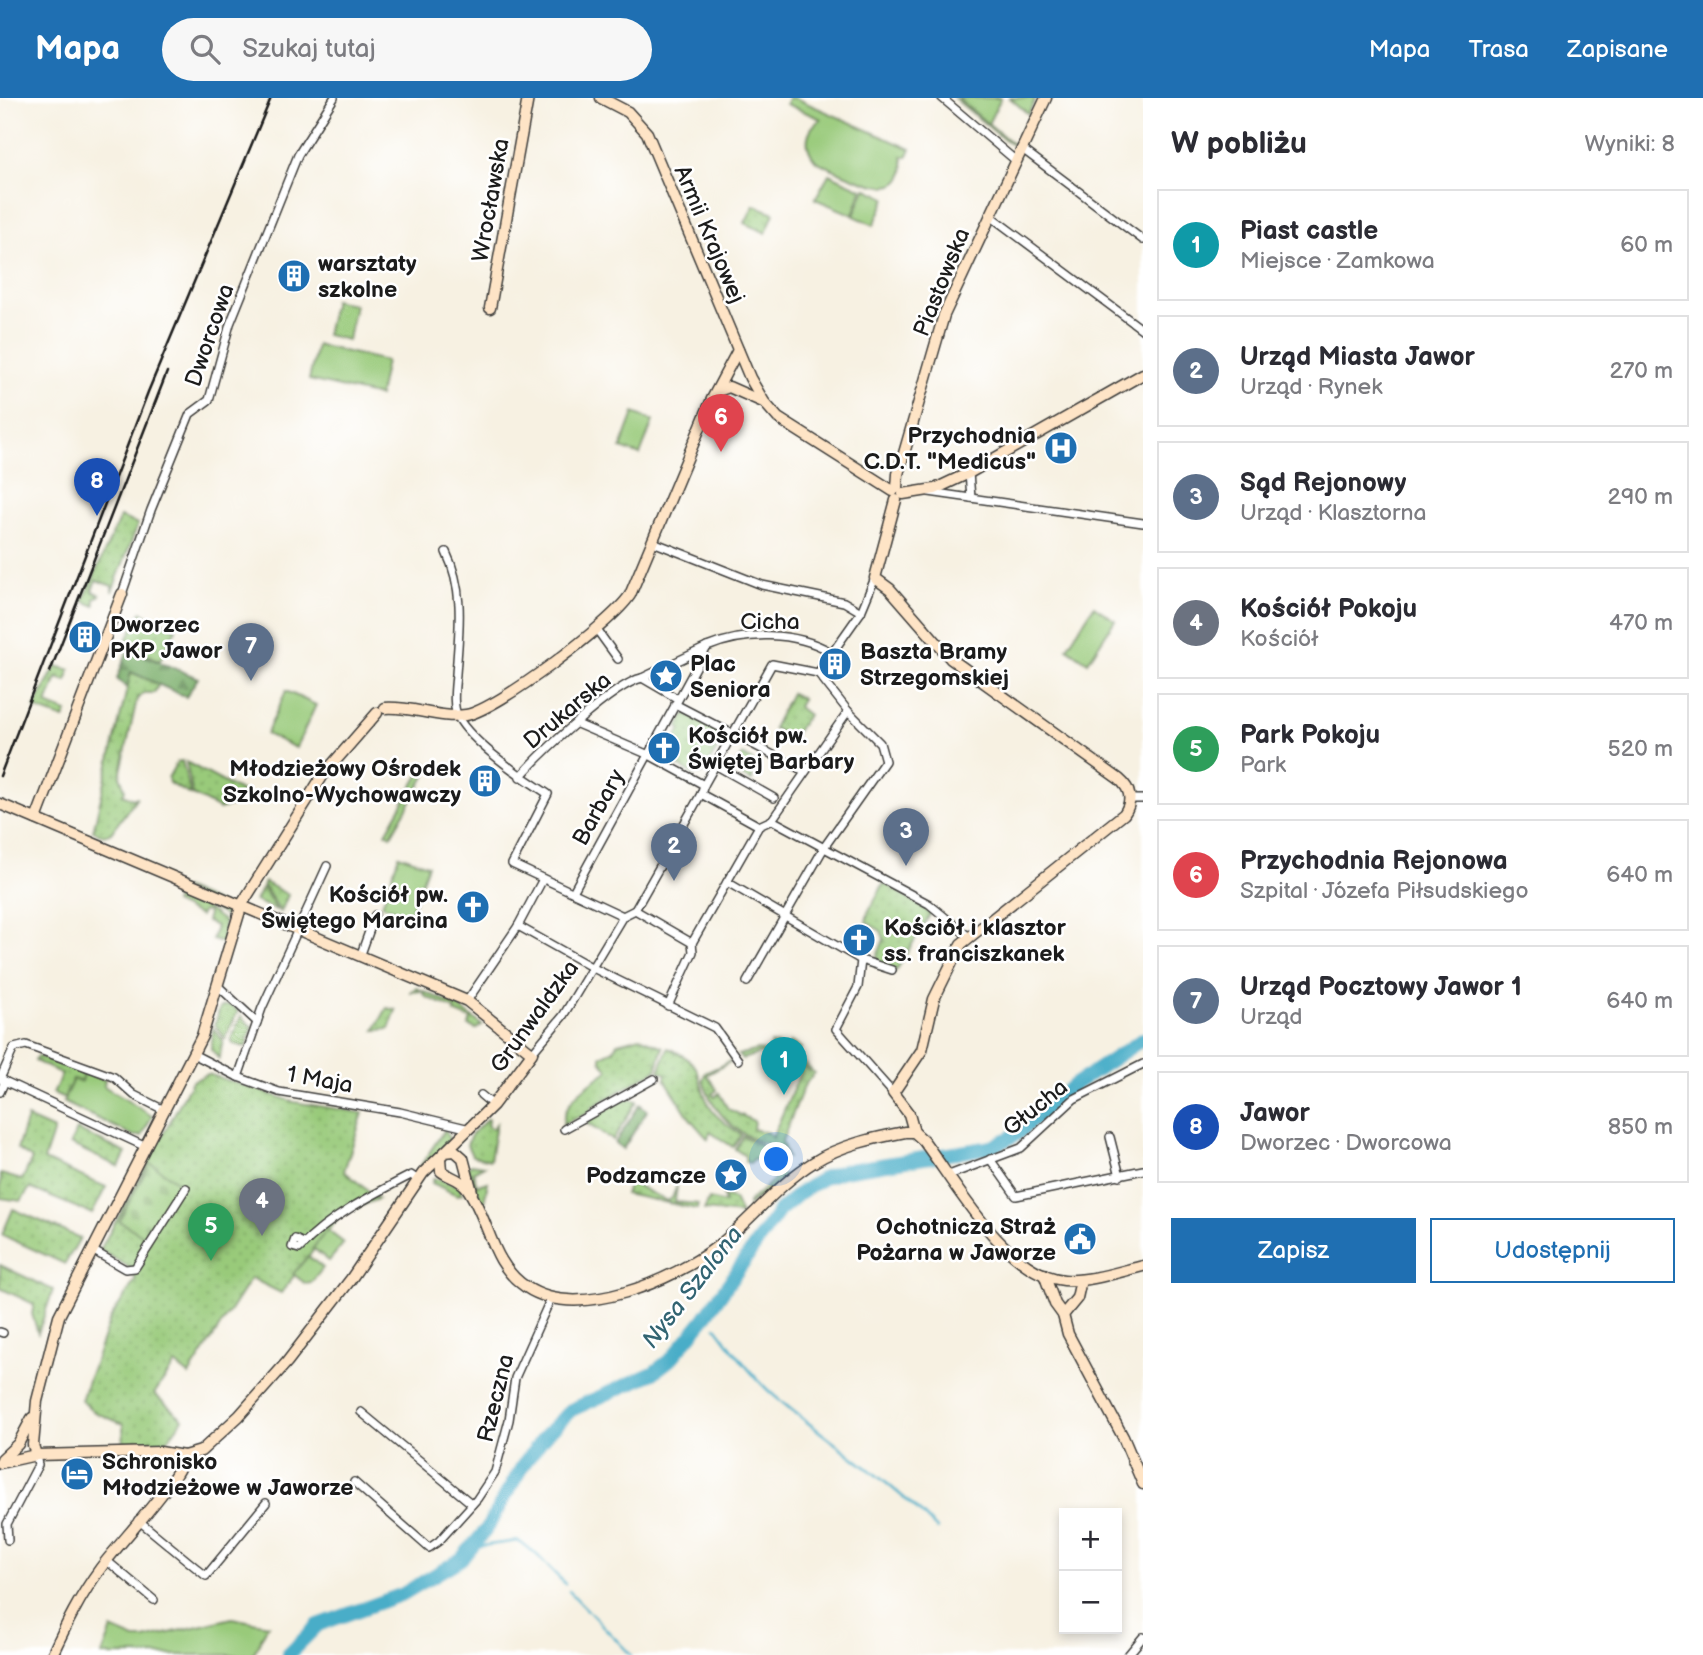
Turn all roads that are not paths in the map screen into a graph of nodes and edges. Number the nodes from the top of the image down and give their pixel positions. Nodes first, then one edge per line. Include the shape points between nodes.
1 (334, 98) edge
2 (528, 98) edge
3 (601, 98) edge
4 (942, 98) edge
5 (1046, 98) edge
6 (1021, 148) junction
7 (1015, 160) junction
8 (989, 215) junction
9 (1143, 240) edge
10 (490, 308) dead end
11 (1143, 330) edge
12 (738, 350) junction
13 (1143, 374) edge
14 (718, 391) junction
15 (764, 402) junction
16 (969, 473) junction
17 (897, 490) junction
18 (925, 492) junction
19 (971, 498) junction
20 (1143, 523) edge
21 (653, 542) junction
22 (446, 552) dead end
23 (875, 578) junction
24 (122, 594) joint
25 (861, 612) junction
26 (597, 630) junction
27 (707, 648) junction
28 (831, 652) junction
29 (618, 659) dead end
30 (818, 673) junction
31 (642, 678) junction
32 (677, 701) junction
33 (848, 711) junction
34 (457, 716) junction
35 (577, 724) junction
36 (732, 734) junction
37 (649, 755) junction
38 (715, 765) junction
39 (804, 771) junction
40 (520, 777) junction
41 (704, 785) junction
42 (701, 794) junction
43 (1130, 795) junction
44 (774, 798) dead end
45 (1143, 799) edge
46 (0, 804) edge
47 (36, 819) junction
48 (772, 820) junction
49 (759, 826) junction
50 (825, 846) junction
51 (327, 866) dead end
52 (543, 879) junction
53 (727, 882) junction
54 (573, 892) junction
55 (242, 904) junction
56 (635, 910) junction
57 (785, 914) junction
58 (375, 915) dead end
59 (624, 916) junction
60 (518, 926) junction
61 (298, 928) junction
62 (969, 937) junction
63 (692, 943) junction
64 (360, 954) junction
65 (861, 960) junction
66 (593, 968) junction
67 (892, 970) dead end
68 (747, 982) dead end
69 (218, 986) junction
70 (467, 1001) junction
71 (668, 1006) junction
72 (257, 1022) junction
73 (532, 1053) junction
74 (193, 1054) junction
75 (738, 1060) dead end
76 (1143, 1064) edge
77 (239, 1077) junction
78 (654, 1079) dead end
79 (3, 1080) edge
80 (0, 1092) edge
81 (892, 1093) junction
82 (481, 1095) dead end
83 (493, 1105) junction
84 (164, 1110) junction
85 (445, 1124) junction
86 (564, 1129) dead end
87 (466, 1131) junction
88 (914, 1132) junction
89 (1110, 1137) dead end
90 (456, 1142) junction
91 (146, 1147) junction
92 (443, 1155) junction
93 (990, 1159) junction
94 (463, 1161) junction
95 (1143, 1170) edge
96 (441, 1171) junction
97 (948, 1173) junction
98 (452, 1176) junction
99 (1120, 1176) junction
100 (414, 1178) junction
101 (186, 1188) dead end
102 (474, 1200) junction
103 (303, 1243) dead end
104 (92, 1250) junction
105 (1143, 1266) edge
106 (1044, 1274) junction
107 (1081, 1280) junction
108 (551, 1298) junction
109 (1063, 1315) junction
110 (37, 1401) junction
111 (361, 1412) dead end
112 (36, 1455) junction
113 (184, 1456) junction
114 (0, 1462) edge
115 (354, 1482) dead end
116 (1143, 1484) edge
117 (266, 1503) dead end
118 (472, 1504) junction
119 (138, 1520) junction
120 (8, 1540) dead end
121 (106, 1560) junction
122 (154, 1600) dead end
123 (1143, 1637) edge
124 (52, 1655) edge
125 (1128, 1655) edge

1 - 24 street, Dworcowa via 298,155 230,324 209,400 190,414
2 - 10 street, Wrocławska
3 - 12 street, Armii Krajowej via 628,112 647,132
4 - 7 street
5 - 6 street, Piastowska
6 - 7 street, Piastowska
6 - 9 street
7 - 8 street, Piastowska
8 - 11 street
8 - 17 street, Piastowska via 944,315
12 - 14 street
12 - 15 street, Armii Krajowej
13 - 16 street
14 - 15 street, Armii Krajowej via 729,387
14 - 21 street
15 - 17 street, Armii Krajowej via 778,418
16 - 18 street
16 - 19 street
17 - 18 street
17 - 23 street, Piastowska
18 - 19 street
19 - 20 street
21 - 25 street via 762,585 844,602
21 - 26 street via 630,596
22 - 34 street via 456,572 460,597
23 - 25 street
23 - 43 street via 951,659 1119,779
24 - 47 street, Dworcowa
25 - 28 street
26 - 29 street
26 - 34 street via 484,709
27 - 28 street, Cicha via 742,638 787,636 810,640
27 - 31 street
27 - 32 street
28 - 30 street
30 - 33 street
30 - 36 street via 772,664
31 - 32 street
31 - 35 street, Drukarska via 616,691
32 - 36 street
32 - 37 street, Barbary
33 - 39 street
33 - 50 street via 880,743 885,761
34 - 40 street
34 - 55 street via 411,708 381,710 317,783
35 - 37 street
35 - 40 street, Drukarska
36 - 38 street
36 - 39 street
37 - 41 street
37 - 54 street, Barbary
38 - 41 street
38 - 44 street
39 - 48 street
40 - 52 street via 548,794 512,864
41 - 42 street
42 - 49 street
42 - 56 street
43 - 45 street
43 - 62 street via 1124,814
46 - 47 street
47 - 55 street
48 - 49 street
48 - 50 street
49 - 53 street
50 - 57 street
50 - 62 street via 929,904
51 - 61 street
52 - 54 street
52 - 60 street
53 - 57 street
53 - 63 street
54 - 59 street
55 - 61 street
55 - 69 street
56 - 59 street
56 - 63 street
57 - 65 street
57 - 68 street
58 - 64 street
59 - 66 street, Grunwaldzka
60 - 66 street
60 - 70 street
61 - 64 street
61 - 72 street
62 - 81 street via 959,946 939,986 922,1050
63 - 71 street via 693,952
64 - 70 street
65 - 67 street
65 - 81 street via 858,987 836,1028
66 - 71 street
66 - 73 street, Grunwaldzka via 563,1016
69 - 72 street
69 - 74 street
70 - 73 street
71 - 75 street via 715,1028
72 - 77 street
73 - 83 street, Grunwaldzka
74 - 77 street, 1 Maja
74 - 84 street
76 - 93 street, Głucha via 1082,1093 1021,1148
77 - 85 street, 1 Maja via 279,1092
78 - 86 street
79 - 80 street
79 - 84 street via 14,1048 26,1045 114,1077
79 - 91 street
81 - 88 street via 909,1114
82 - 83 street
83 - 87 street, Grunwaldzka
84 - 91 street
85 - 87 street, 1 Maja
85 - 90 street
87 - 90 street, Grunwaldzka
87 - 94 street
88 - 97 street
88 - 108 street via 855,1144 813,1163 692,1264 649,1283 592,1299
89 - 99 street
90 - 92 street, Grunwaldzka
91 - 104 street
92 - 94 street via 455,1151
92 - 96 street
92 - 100 street, Grunwaldzka
93 - 97 street, Głucha
93 - 99 street via 1016,1196
94 - 98 street via 460,1172
94 - 102 street
95 - 99 street
96 - 98 street
96 - 100 street
97 - 106 street via 1003,1249
98 - 102 street
100 - 103 street via 335,1215
100 - 113 street, Grunwaldzka via 351,1279 287,1362 211,1443
101 - 104 street via 135,1268 125,1269
102 - 108 street via 505,1268 528,1289
104 - 110 street via 58,1315
105 - 107 street
106 - 107 street
106 - 109 street
107 - 109 street via 1077,1298
108 - 118 street, Rzeczna via 515,1378 495,1472
109 - 116 street via 1068,1334
110 - 112 street
110 - 114 street via 24,1436
111 - 118 street
112 - 113 street via 160,1452
112 - 114 street
112 - 120 street via 38,1465 7,1524
113 - 119 street via 175,1477
115 - 118 street, Rzeczna via 429,1548
117 - 119 street via 206,1576
119 - 121 street
121 - 122 street
121 - 124 street via 75,1606
123 - 125 street

